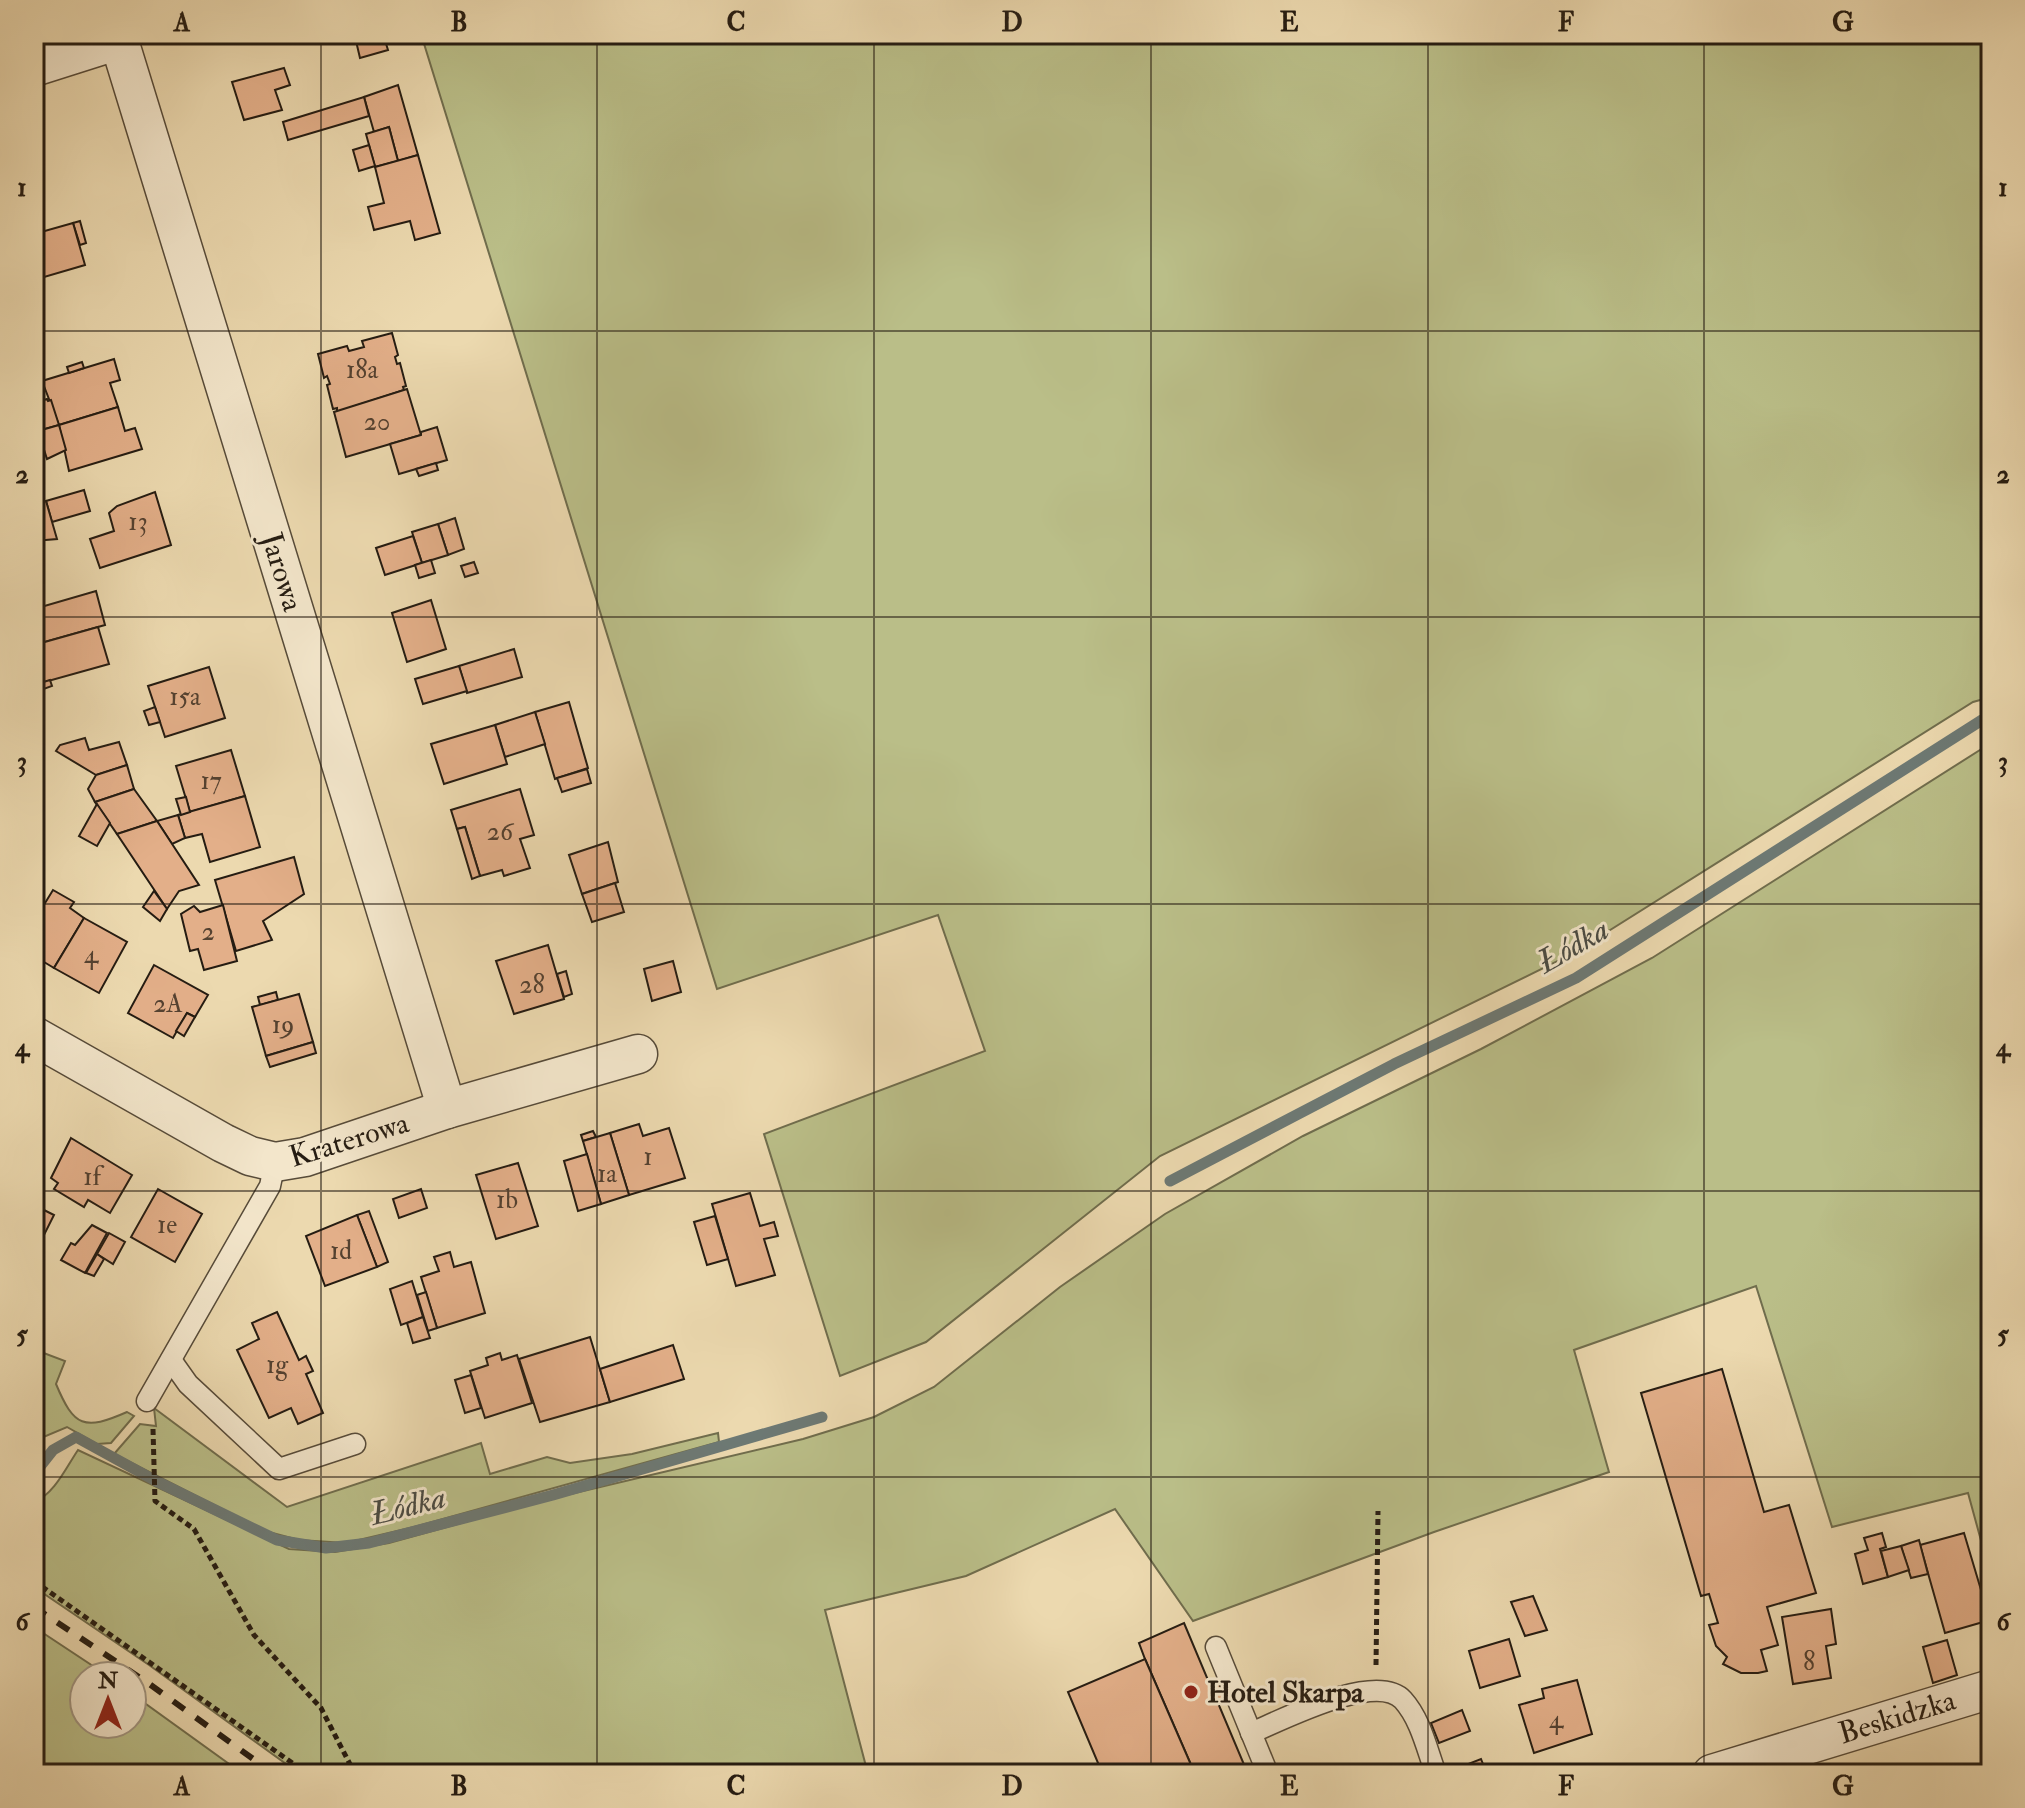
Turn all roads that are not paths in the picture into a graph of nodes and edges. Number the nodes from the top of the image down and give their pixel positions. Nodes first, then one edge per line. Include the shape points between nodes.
1 (118, 37) edge
2 (34, 67) edge
3 (34, 1036) edge
4 (638, 1054) dead end
5 (447, 1109) junction
6 (275, 1162) junction
7 (171, 1360) junction
8 (147, 1401) road end
9 (355, 1444) dead end
10 (1216, 1647) dead end
11 (1991, 1689) edge
12 (1251, 1733) junction
13 (1268, 1774) edge
14 (1436, 1774) edge
15 (1712, 1774) edge

1 - 2 street
1 - 5 street, Jarowa
3 - 6 street, Kraterowa via 223,1143
4 - 5 street, Kraterowa
5 - 6 street, Kraterowa via 305,1157
6 - 7 lane via 270,1186
7 - 8 lane
7 - 9 lane via 188,1384 279,1469
10 - 12 lane
11 - 15 street, Beskidzka
12 - 13 lane
12 - 14 lane via 1354,1692 1375,1690 1400,1697 1414,1715

